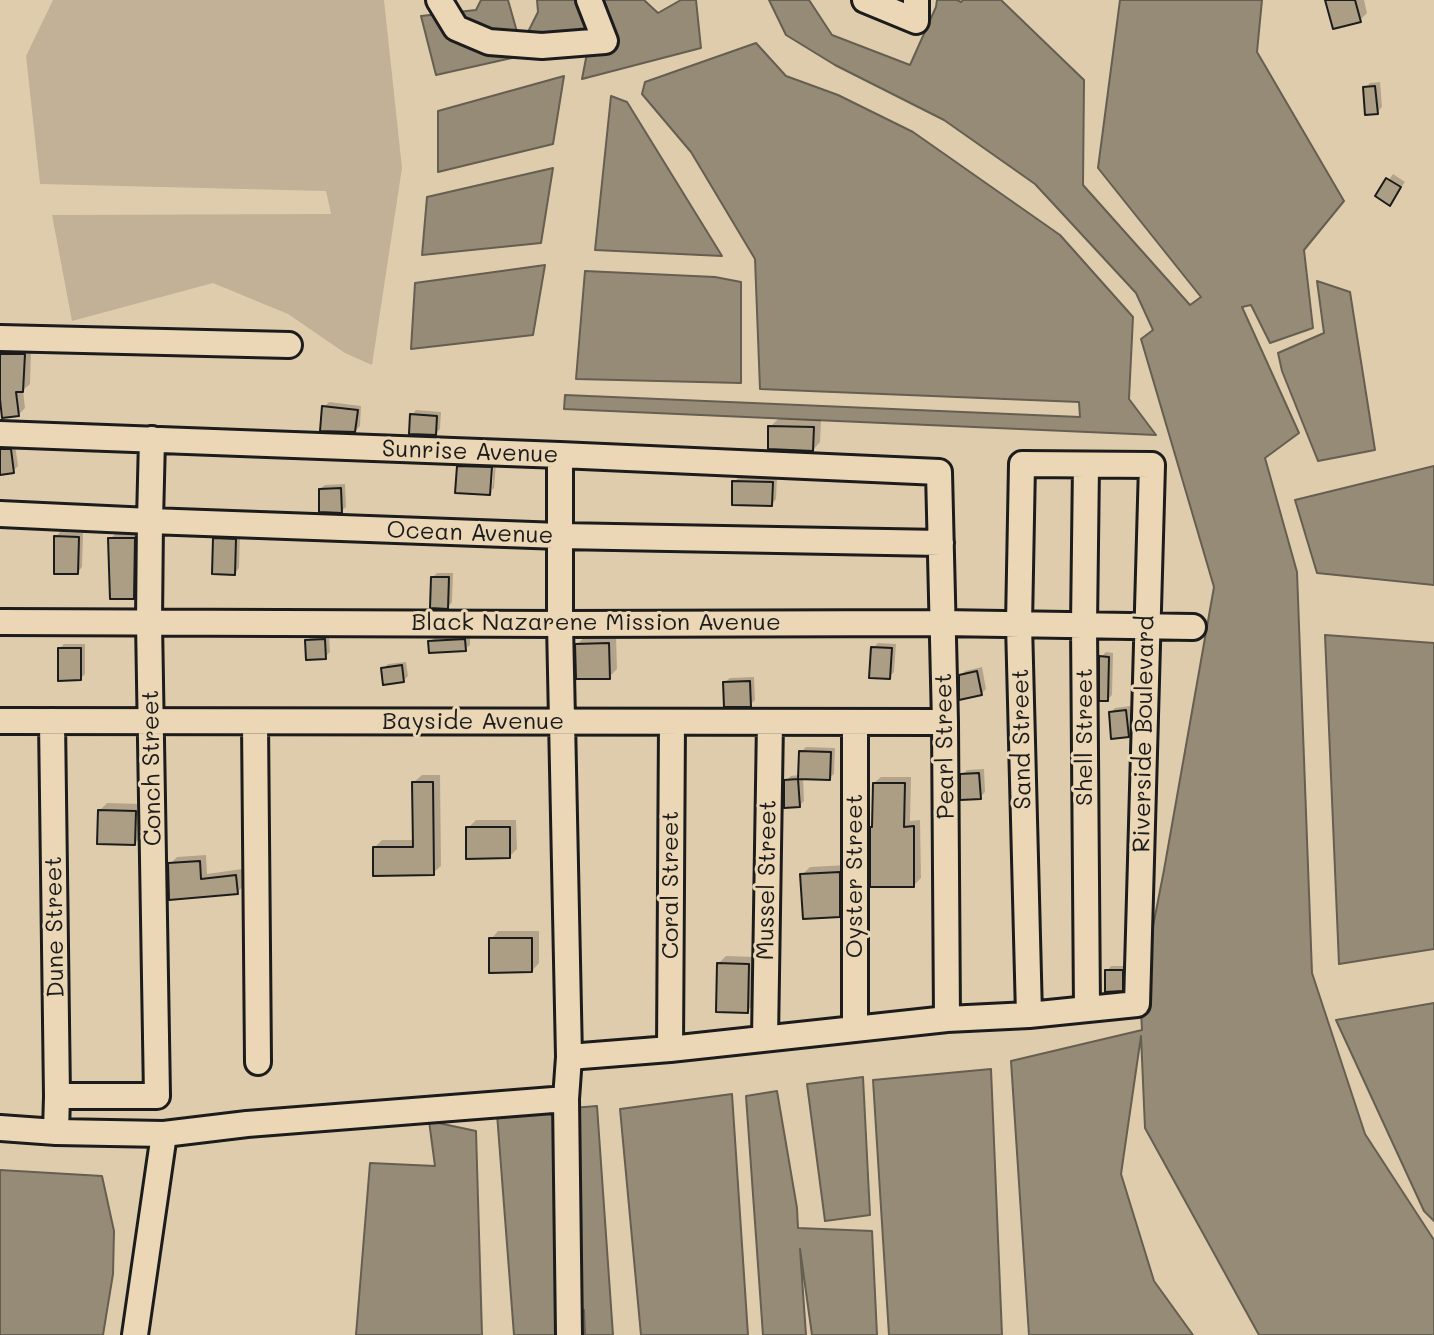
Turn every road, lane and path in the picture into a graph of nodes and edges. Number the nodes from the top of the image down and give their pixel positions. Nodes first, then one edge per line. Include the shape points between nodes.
1 (439, 0) edge
2 (589, 0) edge
3 (865, 0) edge
4 (916, 0) edge
5 (0, 338) edge
6 (289, 345) dead end
7 (0, 434) edge
8 (152, 439) junction
9 (560, 455) junction
10 (1086, 465) junction
11 (939, 472) joint
12 (0, 514) edge
13 (149, 521) junction
14 (560, 536) junction
15 (941, 543) junction
16 (0, 622) edge
17 (149, 622) junction
18 (942, 623) junction
19 (560, 624) junction
20 (1019, 624) junction
21 (1084, 625) junction
22 (1147, 626) junction
23 (1193, 627) dead end
24 (0, 721) edge
25 (52, 721) junction
26 (151, 721) junction
27 (255, 722) junction
28 (563, 722) junction
29 (672, 722) junction
30 (770, 722) junction
31 (855, 722) junction
32 (946, 722) junction
33 (1087, 1009) junction
34 (1028, 1015) junction
35 (947, 1019) junction
36 (856, 1029) junction
37 (765, 1038) junction
38 (670, 1049) junction
39 (569, 1057) junction
40 (258, 1062) dead end
41 (57, 1096) junction
42 (565, 1099) junction
43 (0, 1128) edge
44 (56, 1132) junction
45 (164, 1134) junction
46 (135, 1335) edge
47 (569, 1335) edge

1 - 2 street via 456,28 489,42 542,46 605,41
3 - 4 street via 916,21
5 - 6 street
7 - 8 street, Sunrise Avenue
8 - 9 street, Sunrise Avenue
8 - 13 street, Conch Street
9 - 11 street, Sunrise Avenue
9 - 14 street
10 - 20 street, Sand Street via 1022,464
10 - 21 street, Shell Street
10 - 22 street, Riverside Boulevard via 1152,465
11 - 15 street, Pearl Street
12 - 13 street, Ocean Avenue
13 - 14 street, Ocean Avenue
13 - 17 street, Conch Street
14 - 15 street, Ocean Avenue
14 - 19 street
15 - 18 street, Pearl Street
16 - 17 street, Black Nazarene Mission Avenue
17 - 19 street, Black Nazarene Mission Avenue
17 - 26 street, Conch Street
18 - 19 street, Black Nazarene Mission Avenue
18 - 20 street, Black Nazarene Mission Avenue
18 - 32 street, Pearl Street
19 - 28 street
20 - 21 street, Black Nazarene Mission Avenue
20 - 34 street, Sand Street
21 - 22 street, Black Nazarene Mission Avenue
21 - 33 street, Shell Street
22 - 23 street, Black Nazarene Mission Avenue
22 - 33 street, Riverside Boulevard via 1137,1004
24 - 25 street, Bayside Avenue
25 - 26 street, Bayside Avenue
25 - 41 street, Dune Street
26 - 27 street, Bayside Avenue
26 - 41 street, Conch Street via 157,1096
27 - 28 street, Bayside Avenue
27 - 40 street
28 - 29 street, Bayside Avenue
28 - 39 street
29 - 30 street, Bayside Avenue
29 - 38 street, Coral Street
30 - 31 street, Bayside Avenue
30 - 37 street, Mussel Street
31 - 32 street, Bayside Avenue
31 - 36 street, Oyster Street
32 - 35 street, Pearl Street
33 - 34 street
34 - 35 street
35 - 36 street
36 - 37 street
37 - 38 street
38 - 39 street
39 - 42 street
41 - 44 street, Dune Street
42 - 45 street
42 - 47 street
43 - 44 street
44 - 45 street
45 - 46 street

